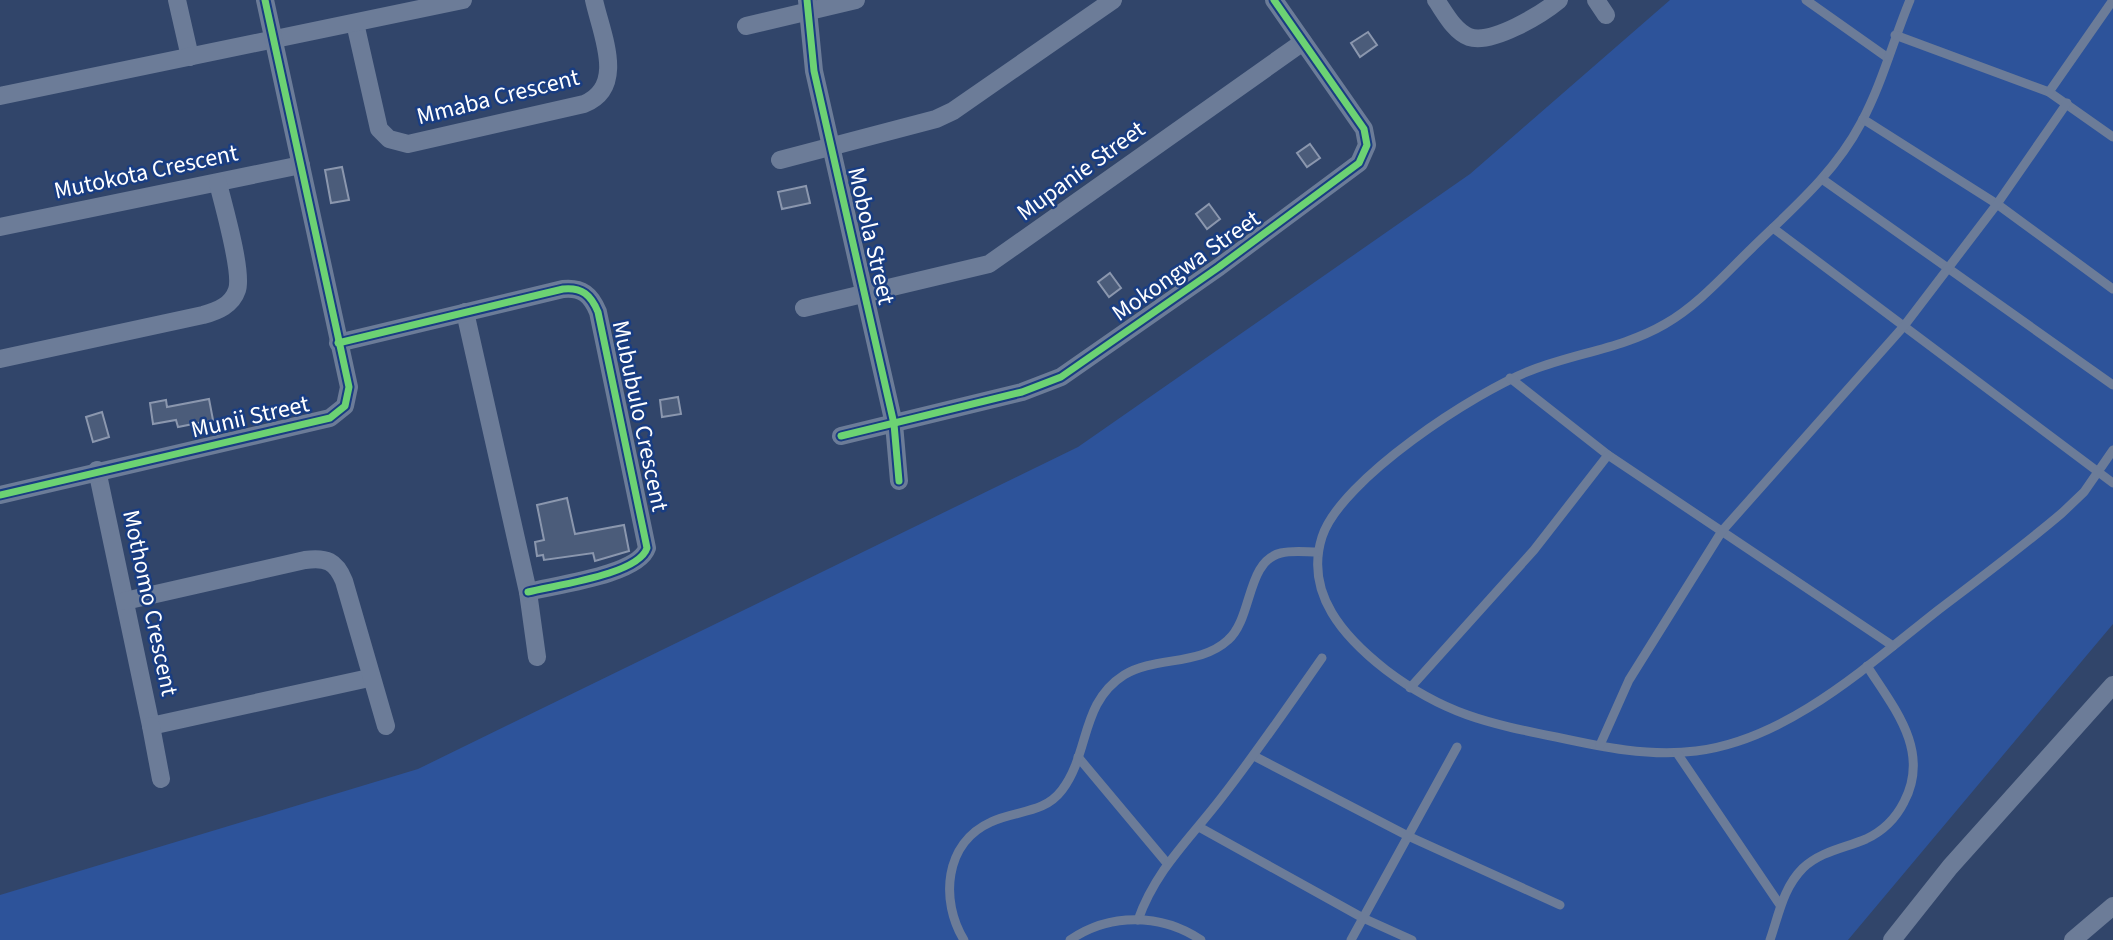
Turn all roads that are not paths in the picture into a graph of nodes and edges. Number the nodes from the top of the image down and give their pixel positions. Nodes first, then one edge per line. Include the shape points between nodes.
1 (177, 0) edge
2 (265, 0) edge
3 (464, 0) edge
4 (594, 0) edge
5 (856, 0) edge
6 (1113, 0) edge
7 (1274, 0) edge
8 (1436, 0) edge
9 (1559, 0) edge
10 (1806, 0) edge
11 (1910, 0) edge
12 (2113, 0) edge
13 (807, 6) edge
14 (355, 23) junction
15 (746, 26) dead end
16 (1895, 35) junction
17 (274, 39) junction
18 (1303, 42) junction
19 (190, 57) junction
20 (1888, 58) junction
21 (2049, 92) junction
22 (0, 96) edge
23 (2067, 103) junction
24 (1863, 119) junction
25 (2113, 136) edge
26 (830, 146) junction
27 (780, 160) dead end
28 (301, 165) junction
29 (1822, 179) junction
30 (218, 183) junction
31 (1997, 204) junction
32 (0, 227) edge
33 (1773, 228) junction
34 (1948, 268) junction
35 (2113, 289) edge
36 (865, 294) junction
37 (804, 308) dead end
38 (465, 312) junction
39 (1904, 326) junction
40 (338, 343) junction
41 (0, 359) edge
42 (1510, 378) junction
43 (2113, 385) edge
44 (894, 424) junction
45 (841, 436) dead end
46 (2113, 450) edge
47 (1608, 454) junction
48 (97, 470) junction
49 (2099, 472) junction
50 (899, 481) dead end
51 (2113, 483) edge
52 (0, 495) edge
53 (1722, 531) junction
54 (1318, 552) junction
55 (527, 592) junction
56 (125, 601) junction
57 (1893, 646) junction
58 (537, 657) dead end
59 (1322, 658) dead end
60 (1867, 666) junction
61 (369, 678) junction
62 (2113, 685) edge
63 (1410, 688) junction
64 (150, 726) junction
65 (386, 726) dead end
66 (1600, 745) junction
67 (1457, 747) dead end
68 (1677, 753) junction
69 (1254, 756) junction
70 (1078, 757) junction
71 (161, 779) dead end
72 (1199, 827) junction
73 (1408, 836) junction
74 (1166, 862) junction
75 (1560, 905) dead end
76 (1780, 905) junction
77 (2113, 906) edge
78 (1363, 918) junction
79 (1138, 920) junction
80 (964, 940) edge
81 (1070, 940) edge
82 (1201, 940) edge
83 (1351, 940) edge
84 (1412, 940) edge
85 (1770, 940) edge
86 (1892, 940) edge
87 (2073, 940) edge

1 - 19 street
2 - 17 street, Munii Street
3 - 14 street
4 - 14 street, Mmaba Crescent via 608,74 605,89 596,98 408,144 389,139 379,129
5 - 13 street
6 - 26 street via 953,111 917,125
7 - 18 street, Mokongwa Street
8 - 9 street via 1461,32 1478,39 1500,33
10 - 20 lane
11 - 16 lane
12 - 21 lane
13 - 15 street
13 - 26 street, Mobola Street via 814,71
14 - 17 street
16 - 20 lane
16 - 21 lane
17 - 19 street
17 - 28 street, Munii Street
18 - 36 street, Mupanie Street via 989,264
18 - 44 street, Mokongwa Street via 1364,129 1364,154 1351,170 1061,377 1022,392
19 - 22 street
20 - 24 lane
21 - 23 lane
23 - 25 lane
23 - 31 lane
24 - 29 lane
24 - 31 lane
26 - 27 street
26 - 36 street, Mobola Street
28 - 30 street, Mutokota Crescent
28 - 40 street, Munii Street
29 - 33 lane
29 - 34 lane
30 - 32 street, Mutokota Crescent
30 - 41 street via 238,283 232,299 220,309
31 - 34 lane
31 - 35 lane
33 - 39 lane
33 - 42 lane via 1664,325 1616,346
34 - 39 lane
34 - 43 lane
36 - 37 street, Mobola Street
36 - 44 street, Mobola Street
38 - 40 street, Mububulo Crescent
38 - 55 street
38 - 55 street, Mububulo Crescent via 563,289 585,292 598,312 621,412 646,533 645,554 625,568
39 - 49 lane
39 - 53 lane
40 - 48 street, Munii Street via 349,394 341,411 330,418
42 - 47 lane
42 - 54 lane via 1458,407 1354,489 1329,520
44 - 45 street, Mokongwa Street
44 - 50 street, Mobola Street
46 - 49 lane
47 - 53 lane
47 - 63 lane via 1534,550
48 - 52 street, Munii Street
48 - 56 street, Mothomo Crescent
49 - 51 lane
49 - 57 lane via 2054,520
53 - 57 lane
53 - 66 lane via 1629,680
54 - 63 lane via 1320,585 1338,625
54 - 70 lane via 1279,553 1264,563 1242,622 1221,646 1134,669 1109,686 1086,724
55 - 58 street
56 - 61 street via 324,558 333,563 344,581
56 - 64 street, Mothomo Crescent
57 - 60 lane
59 - 69 lane
60 - 68 lane via 1759,735
60 - 76 lane via 1912,742 1914,769 1908,794 1882,830 1805,866
61 - 64 street, Mothomo Crescent
61 - 65 street
62 - 86 street via 1950,867
63 - 66 lane via 1479,720
64 - 71 street
66 - 68 lane
67 - 73 lane
68 - 76 lane
69 - 72 lane
69 - 73 lane
70 - 74 lane
70 - 80 lane via 1064,788 1046,805 993,821 965,842 953,866 948,897 955,926
72 - 74 lane
72 - 78 lane
73 - 75 lane
73 - 78 lane
74 - 79 lane
76 - 85 lane
77 - 87 street
78 - 83 lane
78 - 84 lane
79 - 81 lane via 1101,924
79 - 82 lane via 1174,926

